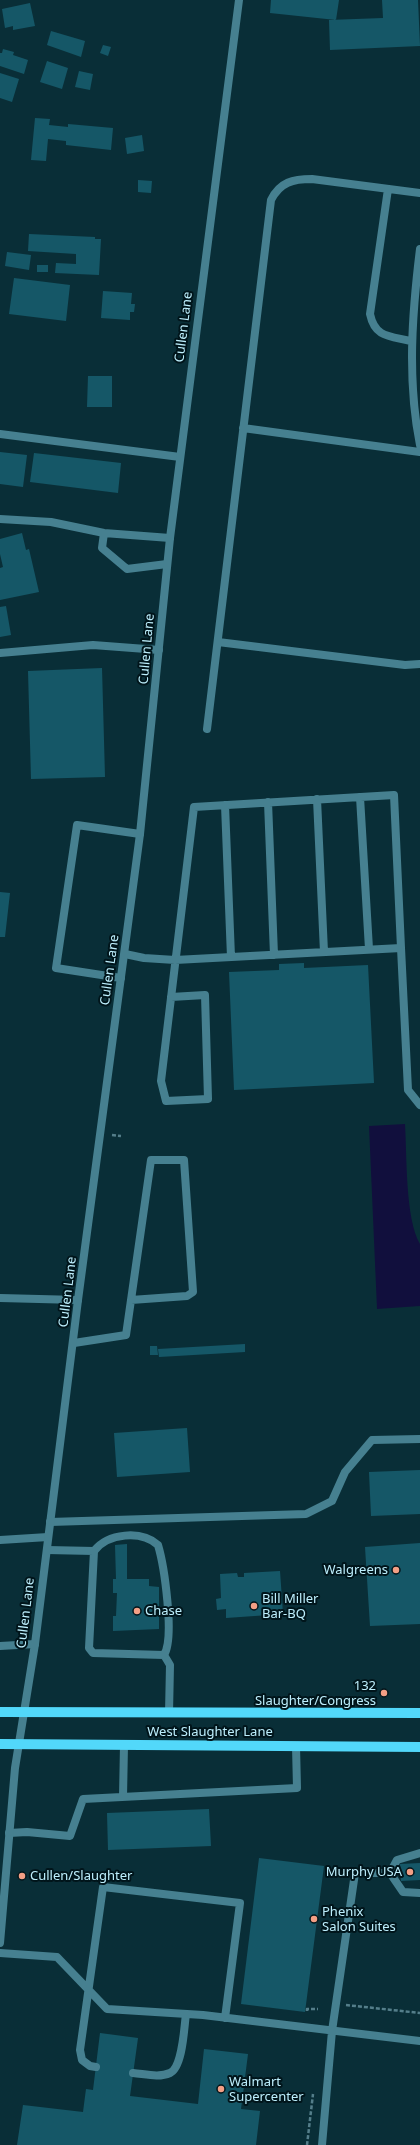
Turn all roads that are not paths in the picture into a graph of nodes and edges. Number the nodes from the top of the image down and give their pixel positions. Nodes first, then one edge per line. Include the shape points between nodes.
1 (239, 0) edge
2 (388, 189) junction
3 (420, 193) edge
4 (420, 249) edge
5 (411, 341) junction
6 (243, 428) junction
7 (0, 434) edge
8 (420, 444) edge
9 (420, 452) edge
10 (180, 457) junction
11 (0, 518) edge
12 (104, 534) junction
13 (170, 538) junction
14 (167, 564) junction
15 (218, 642) junction
16 (159, 650) junction
17 (0, 652) edge
18 (420, 664) edge
19 (207, 729) dead end
20 (360, 797) junction
21 (317, 799) junction
22 (268, 802) junction
23 (225, 806) junction
24 (140, 834) junction
25 (400, 948) junction
26 (369, 949) junction
27 (324, 952) junction
28 (124, 954) junction
29 (274, 955) junction
30 (231, 957) junction
31 (175, 960) junction
32 (121, 978) junction
33 (171, 996) junction
34 (420, 1105) edge
35 (0, 1298) edge
36 (78, 1300) junction
37 (131, 1300) junction
38 (74, 1343) junction
39 (420, 1439) edge
40 (50, 1522) junction
41 (48, 1537) junction
42 (0, 1540) edge
43 (47, 1550) junction
44 (94, 1551) junction
45 (35, 1644) junction
46 (0, 1646) edge
47 (164, 1655) junction
48 (0, 1712) edge
49 (24, 1712) junction
50 (169, 1713) junction
51 (420, 1713) edge
52 (0, 1744) edge
53 (19, 1744) junction
54 (124, 1745) junction
55 (296, 1746) junction
56 (420, 1747) edge
57 (123, 1797) junction
58 (9, 1833) junction
59 (420, 1853) edge
60 (390, 1873) junction
61 (420, 1893) edge
62 (2, 1899) edge
63 (0, 1943) edge
64 (0, 1953) edge
65 (87, 1989) junction
66 (186, 2014) junction
67 (225, 2018) junction
68 (332, 2031) junction
69 (420, 2041) edge
70 (96, 2067) dead end
71 (133, 2073) dead end
72 (322, 2145) edge

1 - 10 street, Cullen Lane
2 - 3 street
2 - 5 street via 370,314 372,325 382,335
2 - 6 street via 312,179 285,182 276,191 271,200
4 - 5 street
5 - 8 street via 413,391
6 - 9 street
6 - 15 street
7 - 10 street
10 - 13 street, Cullen Lane
11 - 12 street via 51,522
12 - 13 street
12 - 14 street via 102,548 127,569
13 - 14 street, Cullen Lane
14 - 16 street, Cullen Lane
15 - 18 street via 405,665
15 - 19 street
16 - 17 street via 93,645
16 - 24 street, Cullen Lane
20 - 21 street
20 - 25 street via 394,795
20 - 26 street
21 - 22 street
21 - 27 street
22 - 23 street
22 - 29 street
23 - 30 street
23 - 31 street via 194,807
24 - 28 street, Cullen Lane
24 - 32 street via 77,825 56,968
25 - 26 street
25 - 34 street via 408,1090
26 - 27 street
27 - 29 street
28 - 31 street
28 - 32 street, Cullen Lane
29 - 30 street
30 - 31 street
31 - 33 street
32 - 36 street, Cullen Lane
33 - 33 street via 161,1081 166,1101 208,1099 205,995
35 - 36 street
36 - 38 street, Cullen Lane
37 - 37 street via 151,1160 184,1160 193,1292 187,1296
37 - 38 street via 126,1336
38 - 40 street, Cullen Lane
39 - 40 street via 372,1440 346,1472 332,1500 306,1514
40 - 41 street, Cullen Lane
41 - 42 street
41 - 43 street, Cullen Lane
43 - 44 street
43 - 45 street, Cullen Lane
44 - 47 street via 89,1648 93,1653
44 - 47 street via 107,1539 126,1536 147,1538 158,1545 167,1602 169,1648
45 - 46 street
45 - 49 street, Cullen Lane
47 - 50 street via 170,1665
48 - 49 main road, West Slaughter Lane
49 - 50 main road, West Slaughter Lane
49 - 53 street, Cullen Lane
50 - 51 main road, West Slaughter Lane
52 - 53 main road, West Slaughter Lane
53 - 54 main road, West Slaughter Lane
53 - 58 street, Cullen Lane
54 - 55 main road, West Slaughter Lane
54 - 57 street
55 - 56 main road, West Slaughter Lane
55 - 57 street via 297,1788
57 - 58 street via 83,1799 70,1836
58 - 62 street, Cullen Lane
59 - 60 street via 397,1860
60 - 61 street via 403,1892
60 - 68 street via 355,1873
62 - 63 street, Cullen Lane
64 - 65 street via 57,1958
65 - 66 street via 107,2009
65 - 67 street via 103,1887 240,1903
65 - 70 street via 80,2050 82,2060
66 - 67 street
66 - 71 street via 179,2063 172,2072 160,2075
67 - 68 street
68 - 69 street
68 - 72 street

